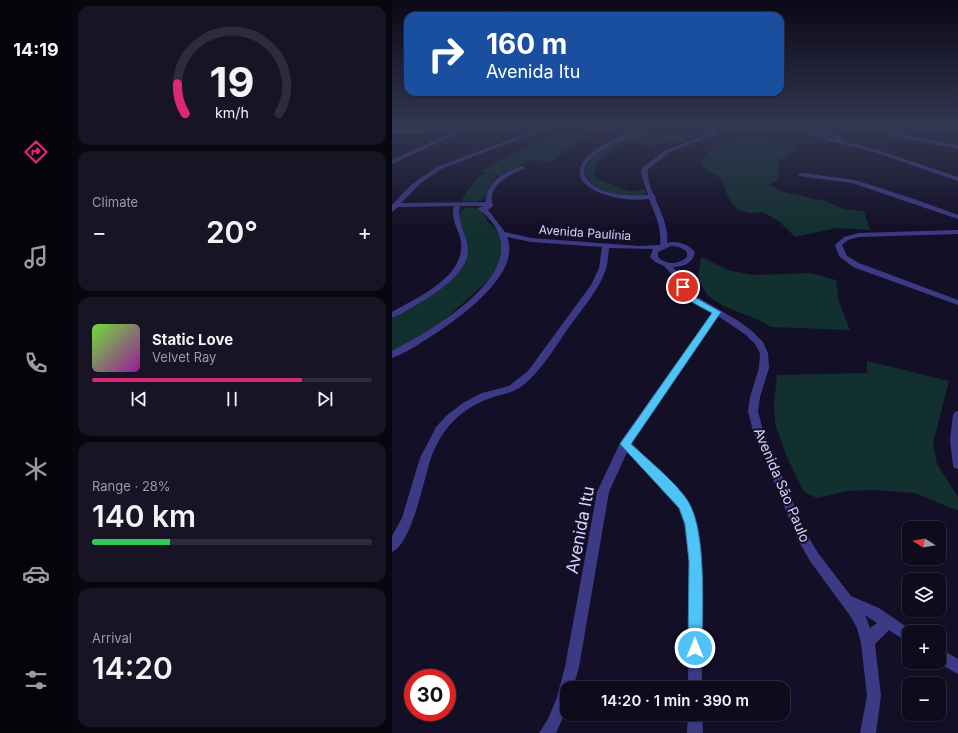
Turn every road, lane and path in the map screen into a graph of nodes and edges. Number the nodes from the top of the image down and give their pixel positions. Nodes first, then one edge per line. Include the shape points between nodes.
1 (457, 161) edge
2 (585, 161) edge
3 (653, 161) edge
4 (905, 161) edge
5 (522, 168) dead end
6 (801, 175) dead end
7 (958, 180) edge
8 (653, 197) junction
9 (458, 204) junction
10 (483, 206) junction
11 (394, 207) edge
12 (455, 214) junction
13 (958, 217) edge
14 (958, 232) edge
15 (664, 233) junction
16 (504, 234) junction
17 (531, 240) junction
18 (680, 245) junction
19 (506, 246) junction
20 (606, 246) junction
21 (662, 246) junction
22 (639, 248) junction
23 (654, 254) junction
24 (684, 263) junction
25 (667, 265) junction
26 (680, 280) junction
27 (958, 303) edge
28 (717, 312) junction
29 (392, 315) edge
30 (392, 355) edge
31 (958, 415) edge
32 (625, 444) junction
33 (958, 464) edge
34 (392, 546) edge
35 (848, 600) junction
36 (888, 622) junction
37 (902, 631) edge
38 (868, 643) junction
39 (946, 659) edge
40 (958, 667) edge
41 (695, 681) edge
42 (695, 721) edge
43 (547, 733) edge
44 (695, 733) edge
45 (868, 733) edge

1 - 11 street via 439,168 410,189
2 - 8 street via 582,177 602,192 625,197
3 - 8 street via 645,168 643,175
4 - 7 street
5 - 10 street via 494,182
6 - 13 street via 853,181 915,200
8 - 15 street
9 - 10 street
9 - 11 street
9 - 12 street
10 - 12 street
10 - 16 street
12 - 29 street via 464,241 462,262 456,272 448,280
14 - 27 street via 859,235 846,238 838,245 838,250 842,256 856,265
15 - 18 street
15 - 21 street
16 - 17 street, Avenida Paulínia
16 - 19 street
17 - 19 street, Avenida Paulínia via 524,239
17 - 20 street, Avenida Paulínia
18 - 21 street, Avenida Paulínia
18 - 24 street via 688,249 691,255
19 - 30 street via 502,268 475,299 434,332
20 - 22 street, Avenida Paulínia
20 - 34 street via 603,268 595,285 531,373 511,389 475,400 451,417 439,431 425,460 410,512
21 - 22 street, Avenida Paulínia
21 - 23 street
22 - 23 street, Avenida Paulínia
23 - 25 street, Avenida Paulínia via 657,260
24 - 25 street
24 - 26 street
25 - 26 street, Avenida São Paulo
26 - 28 street, Avenida São Paulo via 687,294
28 - 32 street, Avenida Itu
28 - 35 street, Avenida São Paulo via 759,342 764,353 764,368 753,411 758,431 802,536 814,557
31 - 33 street via 954,450
32 - 41 street via 684,505 690,524 695,561
32 - 43 street, Avenida Itu via 603,492 572,667 563,700
35 - 36 street
35 - 38 street, Avenida São Paulo via 856,612
36 - 37 street
36 - 38 street
38 - 45 street, Avenida São Paulo via 874,696
39 - 40 street
42 - 44 street

